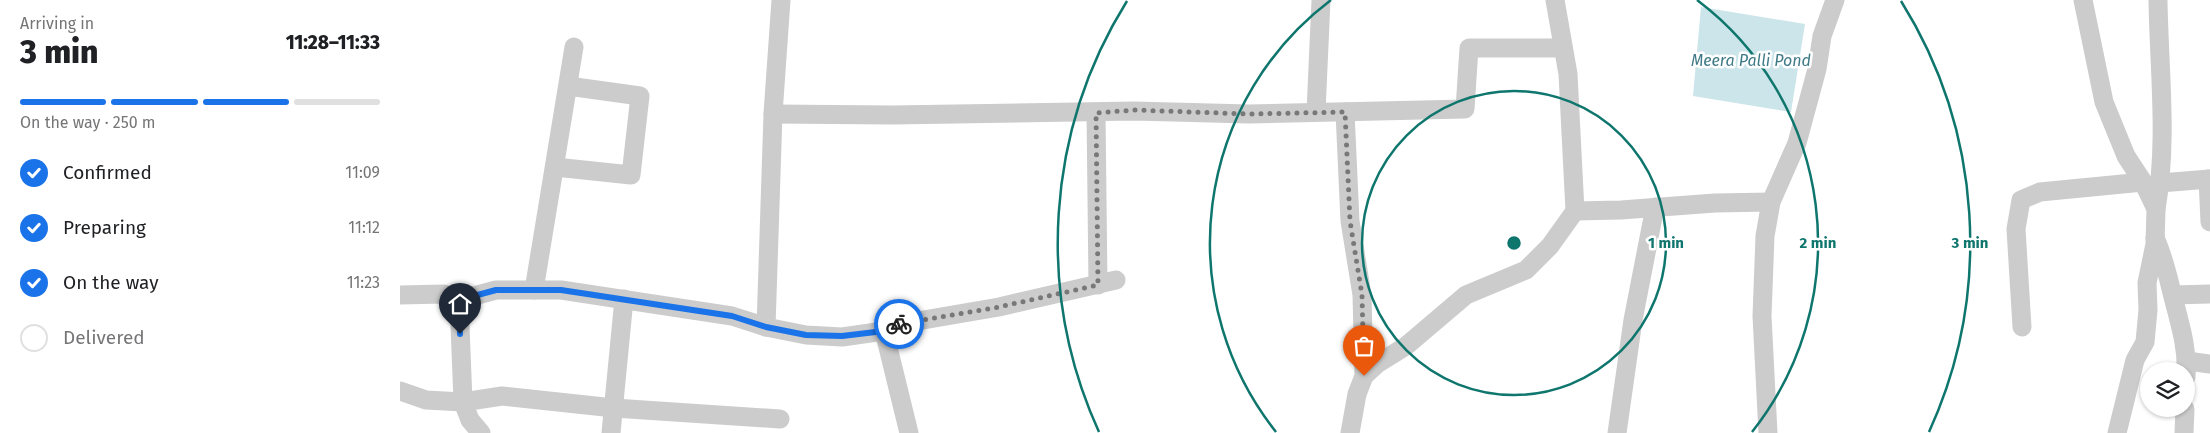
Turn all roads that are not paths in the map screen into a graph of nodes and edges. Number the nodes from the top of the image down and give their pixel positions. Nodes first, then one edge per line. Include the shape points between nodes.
1 (781, 0) edge
2 (1322, 0) edge
3 (1555, 0) edge
4 (1834, 0) edge
5 (2083, 0) edge
6 (2158, 0) edge
7 (574, 47) dead end
8 (1563, 48) junction
9 (568, 86) junction
10 (1316, 112) junction
11 (1345, 112) junction
12 (1096, 113) junction
13 (773, 114) junction
14 (555, 167) junction
15 (2209, 179) edge
16 (2152, 183) junction
17 (1771, 202) junction
18 (1655, 207) junction
19 (1575, 211) junction
20 (2210, 222) edge
21 (2155, 238) junction
22 (534, 290) junction
23 (2210, 294) edge
24 (400, 295) edge
25 (2172, 295) junction
26 (624, 299) junction
27 (459, 300) junction
28 (766, 327) junction
29 (2022, 327) dead end
30 (884, 331) junction
31 (2186, 362) edge
32 (2210, 364) edge
33 (2195, 367) edge
34 (1364, 376) junction
35 (400, 391) edge
36 (463, 402) junction
37 (614, 408) junction
38 (2185, 417) edge
39 (780, 419) dead end
40 (481, 433) edge
41 (611, 433) edge
42 (909, 433) edge
43 (1350, 433) edge
44 (1617, 433) edge
45 (1768, 433) edge
46 (2118, 433) edge
47 (2184, 433) edge

1 - 13 street
2 - 10 street
3 - 8 street
4 - 17 street via 1822,36 1797,143
5 - 16 street via 2104,102 2126,156
6 - 16 street via 2162,94
7 - 9 street
8 - 11 street via 1469,48 1465,109
8 - 19 street via 1568,74
9 - 14 street
9 - 14 street via 640,96 631,175
10 - 11 street
10 - 12 street via 1249,114 1134,110
11 - 34 street via 1350,221 1362,295
12 - 13 street
12 - 30 street via 1107,283 999,307 900,324
13 - 28 street
14 - 22 street
15 - 16 street
15 - 20 street
16 - 21 street via 2156,209
16 - 29 street via 2040,192 2021,200 2016,229
17 - 18 street
17 - 45 street via 1764,236 1762,316
18 - 19 street
18 - 44 street via 1631,330
19 - 34 street via 1550,246 1526,270 1466,295 1406,346
21 - 25 street via 2164,259
21 - 46 street via 2147,283 2145,342 2135,360
22 - 26 street via 561,290
22 - 27 street via 496,290
23 - 25 street
24 - 27 street via 444,294
25 - 31 street via 2183,330
26 - 28 street via 732,316
26 - 37 street
27 - 36 street
28 - 30 street via 806,335 842,336
30 - 42 street
32 - 33 street
34 - 43 street via 1357,394
35 - 36 street via 426,400
36 - 37 street via 502,396
36 - 40 street via 470,420
37 - 39 street
37 - 41 street
38 - 47 street

